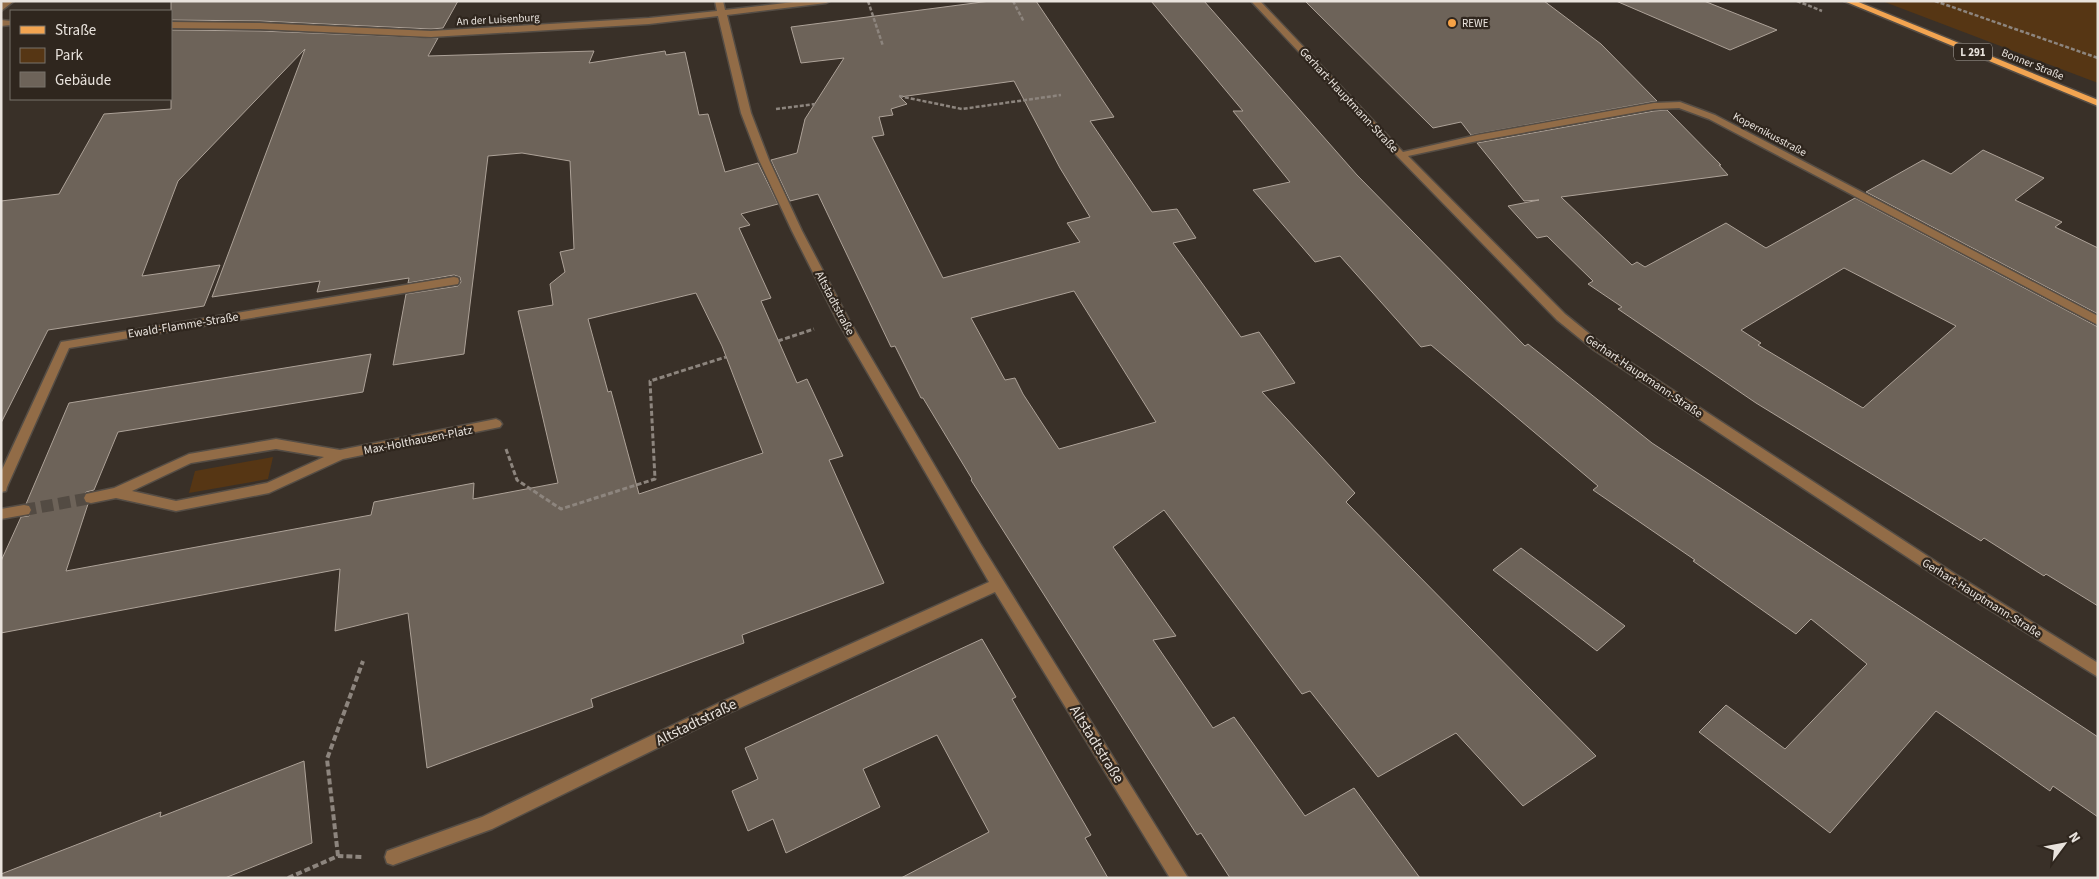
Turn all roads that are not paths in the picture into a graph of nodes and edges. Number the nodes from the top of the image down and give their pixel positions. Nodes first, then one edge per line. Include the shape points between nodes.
1 (10, 1) edge
2 (826, 1) edge
3 (1255, 1) edge
4 (1848, 1) edge
5 (720, 7) edge
6 (1, 10) edge
7 (172, 25) edge
8 (2098, 103) edge
9 (1401, 155) junction
10 (454, 281) dead end
11 (2098, 322) edge
12 (496, 424) road end
13 (340, 455) junction
14 (1, 487) edge
15 (116, 494) junction
16 (91, 498) tunnel mouth
17 (24, 510) tunnel mouth
18 (1, 514) edge
19 (998, 584) junction
20 (2098, 671) edge
21 (393, 857) road end
22 (1180, 878) edge

1 - 6 street
2 - 5 street, An der Luisenburg
3 - 9 street, Gerhart-Hauptmann-Straße
4 - 8 main road, Bonner Straße / L 291
5 - 7 street, An der Luisenburg via 631,22 431,34
5 - 19 street, Altstadtstraße via 746,113 776,187 843,320
9 - 11 street, Kopernikusstraße via 1654,106 1680,106 1712,117
9 - 20 street, Gerhart-Hauptmann-Straße via 1561,317 1598,347 1942,573
10 - 14 street, Ewald-Flamme-Straße via 66,345
12 - 13 street, Max-Holthausen-Platz
13 - 15 street, Max-Holthausen-Platz via 276,444 189,459
13 - 15 street, Max-Holthausen-Platz via 269,488 176,506
15 - 16 street, Max-Holthausen-Platz
17 - 18 street
19 - 21 street, Altstadtstraße via 724,708 486,823
19 - 22 street, Altstadtstraße

